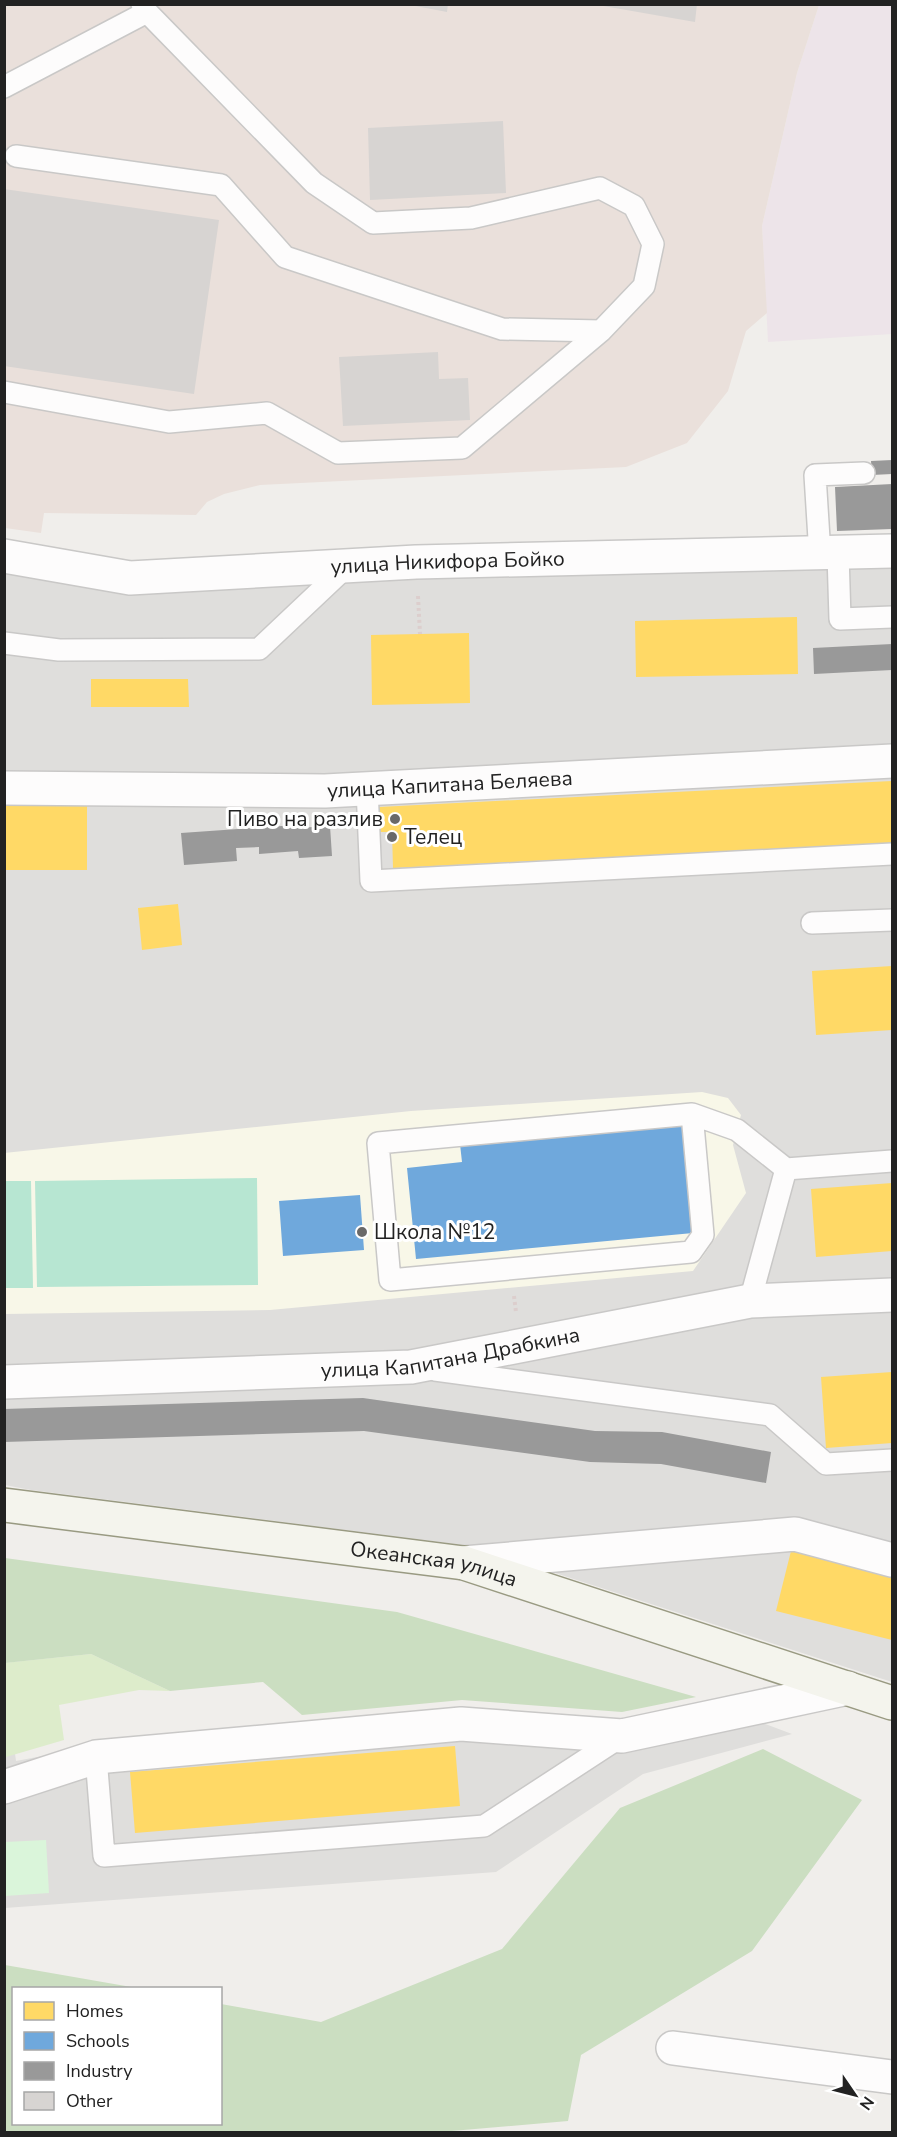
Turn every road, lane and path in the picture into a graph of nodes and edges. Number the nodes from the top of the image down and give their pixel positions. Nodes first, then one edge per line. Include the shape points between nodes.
1 (144, 8) edge
2 (4, 87) edge
3 (16, 156) dead end
4 (601, 331) junction
5 (4, 392) edge
6 (864, 473) dead end
7 (892, 551) edge
8 (829, 554) junction
9 (4, 556) edge
10 (346, 566) junction
11 (892, 616) edge
12 (4, 643) edge
13 (892, 761) edge
14 (4, 789) edge
15 (367, 789) junction
16 (892, 854) edge
17 (892, 920) edge
18 (812, 923) dead end
19 (692, 1114) junction
20 (892, 1161) edge
21 (786, 1169) junction
22 (892, 1295) edge
23 (750, 1301) junction
24 (411, 1367) junction
25 (4, 1382) edge
26 (892, 1460) edge
27 (13, 1512) edge
28 (892, 1560) edge
29 (464, 1563) junction
30 (848, 1688) junction
31 (892, 1703) edge
32 (622, 1736) junction
33 (96, 1757) junction
34 (4, 1787) edge
35 (673, 2048) dead end
36 (892, 2077) edge

1 - 2 lane
1 - 4 lane via 314,183 373,223 471,218 600,188 634,207 653,244 644,286
3 - 4 lane via 221,185 285,257 502,329
4 - 5 lane via 462,448 338,453 267,413 169,422
6 - 8 lane via 815,475
7 - 8 street, улица Никифора Бойко
8 - 10 street, улица Никифора Бойко
8 - 11 lane via 840,619
9 - 10 street, улица Никифора Бойко via 130,578
10 - 12 lane via 259,649 59,650
13 - 15 street, улица Капитана Беляева
14 - 15 street, улица Капитана Беляева
15 - 16 lane via 371,881
17 - 18 lane
19 - 19 lane via 378,1143 390,1280 691,1252 703,1235
19 - 21 lane via 737,1130
20 - 21 lane
21 - 23 lane
22 - 23 street, улица Капитана Драбкина
23 - 24 street, улица Капитана Драбкина
24 - 25 street, улица Капитана Драбкина
24 - 26 lane via 770,1415 826,1464
27 - 29 main road, Океанская улица
28 - 29 street via 795,1534
29 - 30 main road, Океанская улица
30 - 31 main road, Океанская улица
30 - 32 street
32 - 33 street via 461,1724
32 - 33 lane via 484,1826 104,1856
33 - 34 street
35 - 36 street

